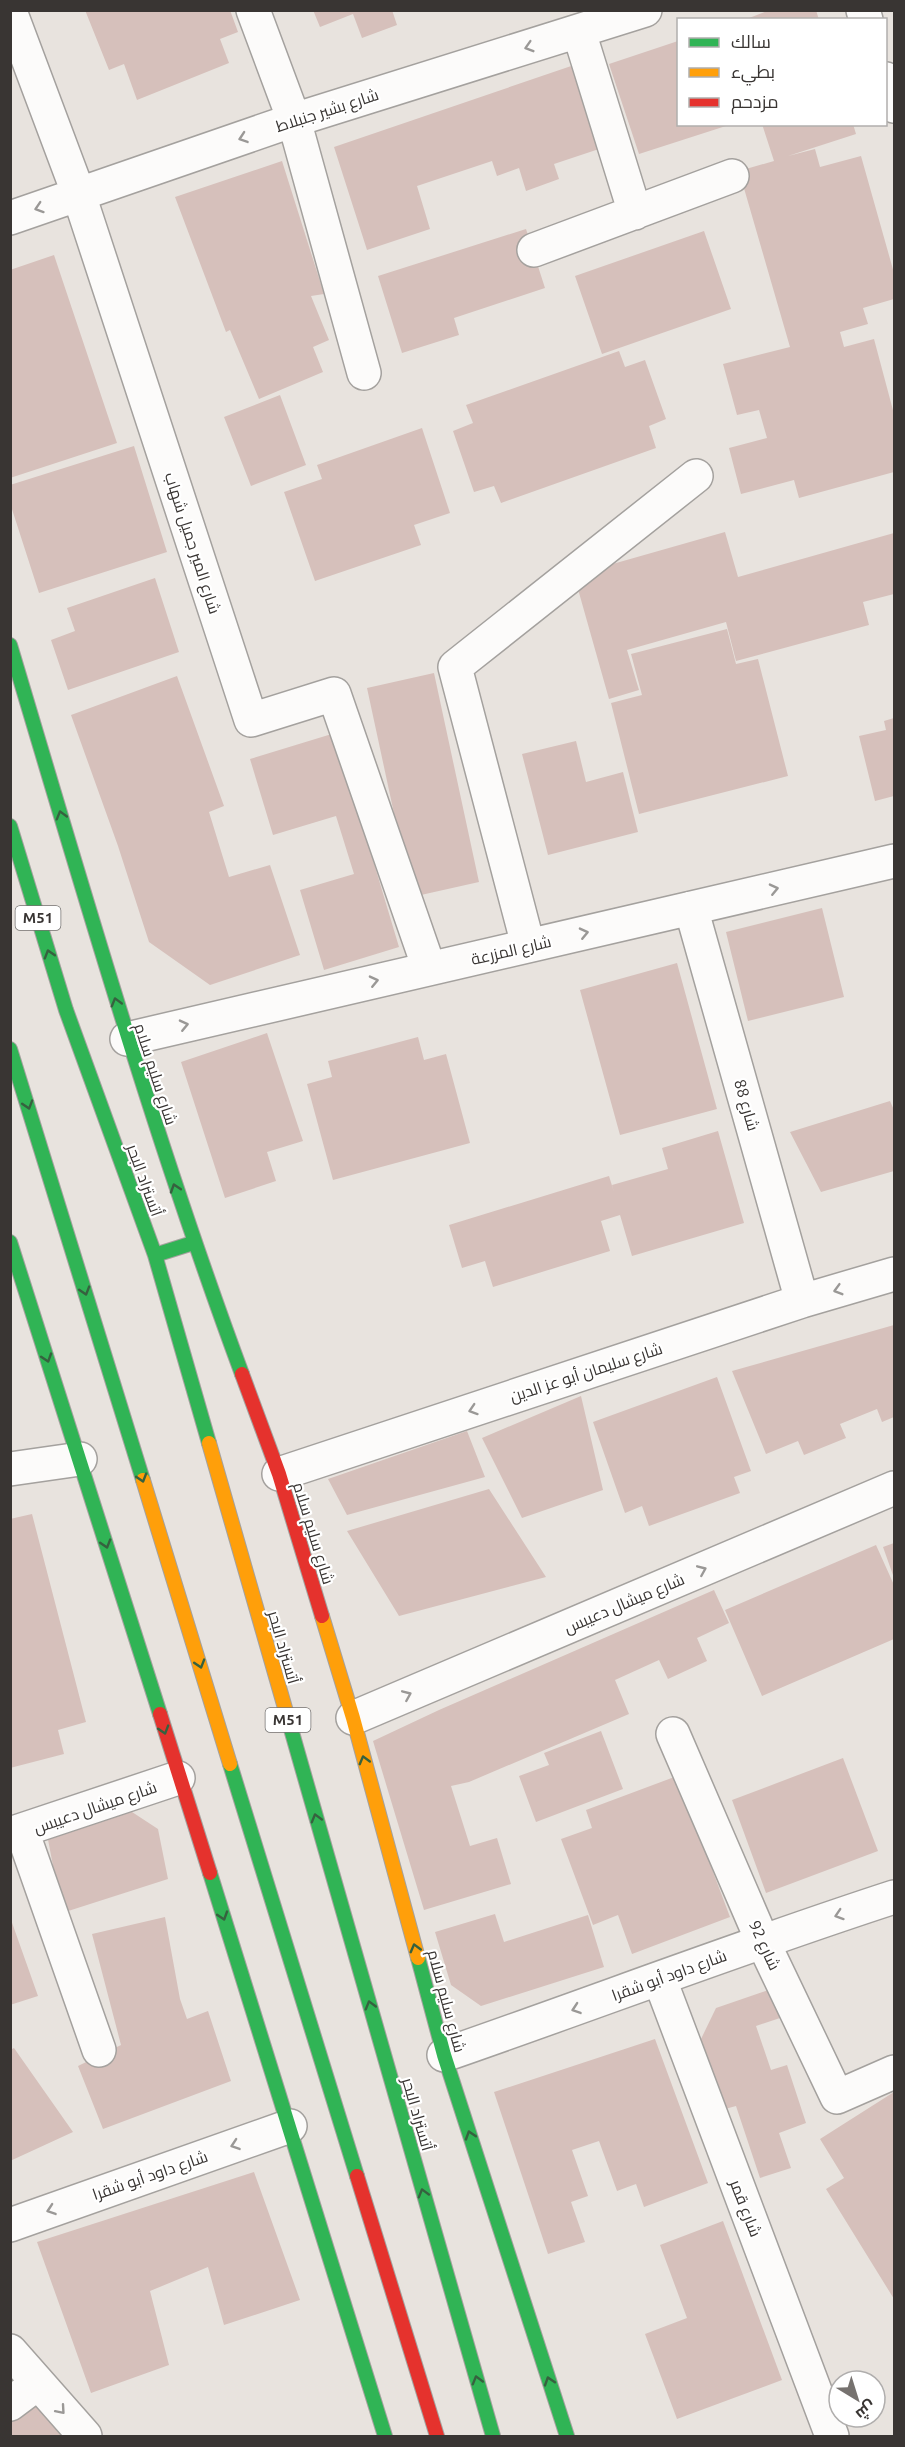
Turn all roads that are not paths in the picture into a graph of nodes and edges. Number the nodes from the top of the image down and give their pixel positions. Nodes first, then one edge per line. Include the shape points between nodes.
1 (253, 10) edge
2 (645, 10) edge
3 (10, 11) edge
4 (579, 32) junction
5 (887, 85) edge
6 (894, 106) edge
7 (294, 120) junction
8 (732, 176) dead end
9 (79, 195) junction
10 (635, 213) junction
11 (10, 218) edge
12 (534, 250) dead end
13 (364, 373) dead end
14 (696, 476) dead end
15 (10, 645) edge
16 (10, 826) edge
17 (894, 861) edge
18 (691, 908) junction
19 (528, 945) junction
20 (429, 969) junction
21 (127, 1039) junction
22 (10, 1049) edge
23 (10, 1242) edge
24 (192, 1243) junction
25 (154, 1255) junction
26 (894, 1274) edge
27 (18, 1299) edge
28 (802, 1301) junction
29 (80, 1460) junction
30 (10, 1469) edge
31 (279, 1474) junction
32 (894, 1488) edge
33 (353, 1718) junction
34 (673, 1734) dead end
35 (178, 1778) junction
36 (16, 1833) edge
37 (894, 1897) edge
38 (762, 1940) junction
39 (660, 1980) junction
40 (99, 2050) dead end
41 (444, 2055) junction
42 (894, 2072) edge
43 (290, 2126) junction
44 (10, 2225) edge
45 (10, 2351) edge
46 (38, 2384) junction
47 (10, 2404) edge
48 (825, 2435) edge
49 (85, 2436) edge
50 (385, 2436) edge
51 (437, 2436) edge
52 (493, 2436) edge
53 (567, 2436) edge

1 - 7 street
2 - 4 street, شارع بشير جنبلاط
3 - 9 street, شارع المير جميل شهاب
4 -> 7 street, شارع بشير جنبلاط
4 - 10 street
5 - 6 street
7 -> 9 street, شارع بشير جنبلاط
7 - 13 street
8 - 10 street
9 -> 11 street, شارع بشير جنبلاط
9 - 20 street, شارع المير جميل شهاب via 251,720 334,694
10 - 12 street
14 - 19 street via 455,667
21 -> 15 main road, شارع سليم سلام
25 -> 16 main road, أتستراد البحر / M51 via 66,1010
18 -> 17 street, شارع المزرعة
19 -> 18 street, شارع المزرعة
18 - 28 street, شارع 88
19 - 20 street, شارع المزرعة
21 -> 20 street, شارع المزرعة
24 -> 21 main road, شارع سليم سلام
22 -> 51 main road
23 - 27 main road
24 - 25 main road
24 - 31 main road, شارع سليم سلام
52 -> 25 main road, أتستراد البحر / M51
26 -> 28 street, شارع سليمان أبو عز الدين
27 -> 29 main road
28 -> 31 street, شارع سليمان أبو عز الدين
29 - 30 street
29 -> 35 main road
31 - 33 main road, شارع سليم سلام
33 -> 32 street, شارع ميشال دعيبس
41 -> 33 main road, شارع سليم سلام
34 - 38 street, شارع 92
35 - 36 street, شارع ميشال دعيبس
35 -> 43 main road
36 - 40 street
37 -> 38 street, شارع داود أبو شقرا
38 - 39 street, شارع داود أبو شقرا
38 - 42 street, شارع 92 via 837,2097
39 -> 41 street, شارع داود أبو شقرا
39 - 48 street, شارع قمر
53 -> 41 main road, شارع سليم سلام
43 -> 44 street, شارع داود أبو شقرا
43 - 50 main road
45 - 46 street
46 - 47 street
46 -> 49 street

